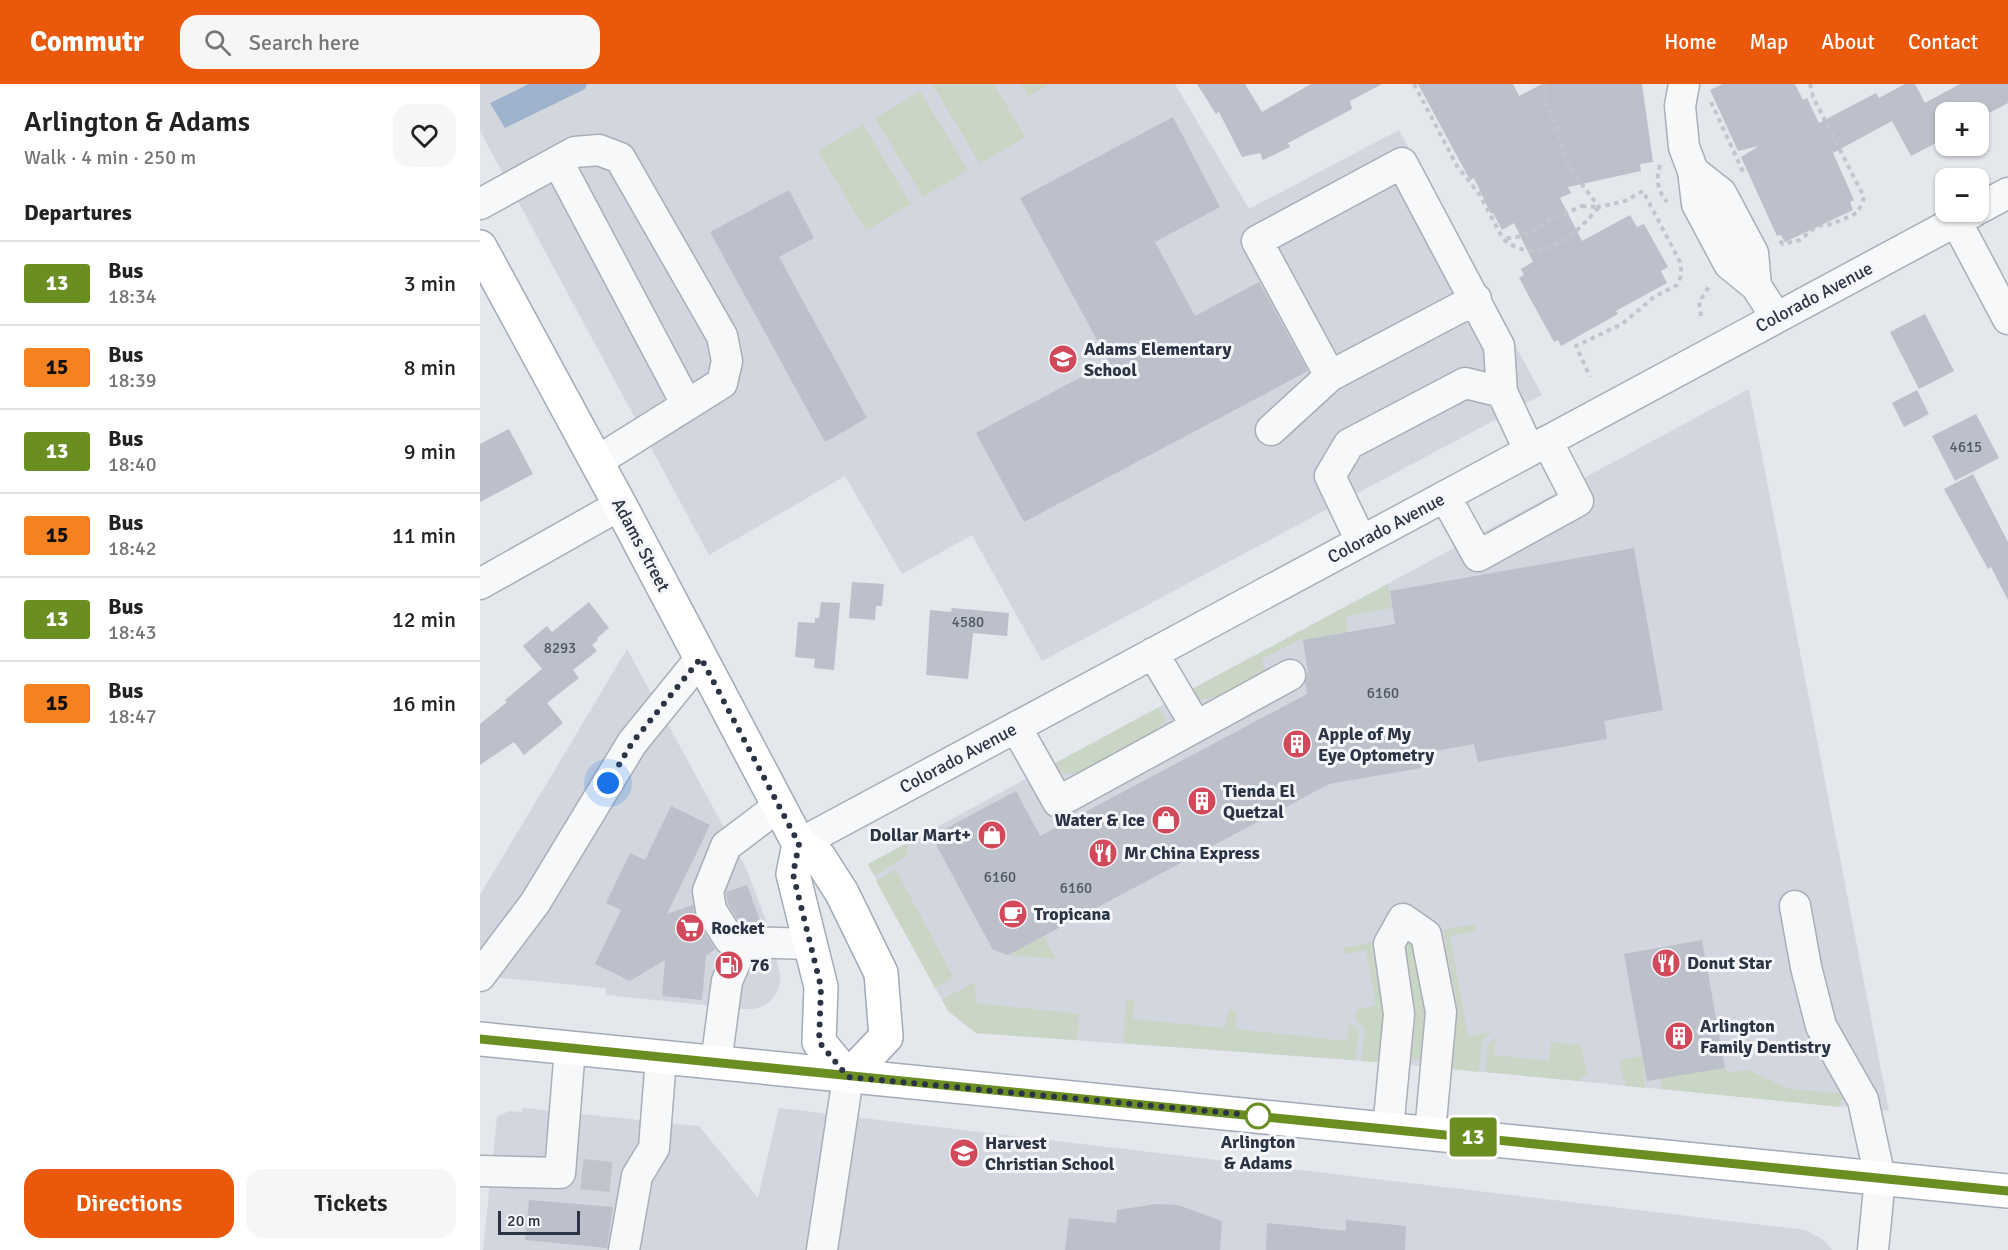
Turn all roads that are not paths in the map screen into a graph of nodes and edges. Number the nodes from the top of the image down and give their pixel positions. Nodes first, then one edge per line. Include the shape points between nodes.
1 (1696, 89) edge
2 (558, 162) junction
3 (2008, 193) edge
4 (1989, 203) edge
5 (480, 204) edge
6 (1954, 222) edge
7 (1972, 222) edge
8 (480, 247) edge
9 (1476, 299) junction
10 (1776, 317) junction
11 (2008, 319) edge
12 (1330, 376) junction
13 (1502, 392) junction
14 (687, 405) junction
15 (1271, 430) dead end
16 (1538, 446) junction
17 (597, 462) junction
18 (1445, 496) junction
19 (620, 505) junction
20 (1361, 541) junction
21 (480, 584) edge
22 (1153, 653) junction
23 (701, 658) junction
24 (1290, 675) dead end
25 (1196, 726) junction
26 (1016, 727) junction
27 (779, 806) junction
28 (799, 844) junction
29 (1795, 906) dead end
30 (744, 942) junction
31 (809, 944) junction
32 (480, 976) edge
33 (480, 1039) edge
34 (570, 1048) junction
35 (661, 1058) junction
36 (716, 1063) junction
37 (848, 1077) junction
38 (1388, 1129) junction
39 (1430, 1133) junction
40 (480, 1171) edge
41 (598, 1175) junction
42 (1880, 1178) junction
43 (2008, 1191) edge
44 (624, 1250) edge
45 (822, 1250) edge
46 (1873, 1250) edge

1 - 10 street via 1680,106 1697,204 1729,264 1756,286
2 - 5 street
2 - 14 street
2 - 14 street via 575,152 599,150 620,158 722,336 727,361 723,383
3 - 4 street, Colorado Avenue
6 - 10 street, Colorado Avenue
7 - 11 street
8 - 17 main road, Adams Street
9 - 12 street
9 - 12 street via 1402,163 1257,241
9 - 13 street via 1499,346
10 - 16 street, Colorado Avenue
12 - 15 street
13 - 16 street
13 - 20 street via 1465,383 1349,444 1330,476
14 - 17 street
16 - 18 street, Colorado Avenue
16 - 18 street via 1578,501 1488,551 1478,556
17 - 19 main road, Adams Street
18 - 20 street, Colorado Avenue
19 - 21 street
19 - 23 main road, Adams Street
20 - 22 street, Colorado Avenue
22 - 25 street
22 - 26 street, Colorado Avenue
23 - 27 main road, Adams Street
23 - 32 street via 632,743 535,903
24 - 25 street
25 - 26 street via 1058,802
26 - 28 street, Colorado Avenue
27 - 28 main road, Adams Street
27 - 30 street via 726,846 708,891 711,910 729,939
28 - 31 main road via 793,874
28 - 37 main road, Adams Street via 819,857 837,884 881,973 886,1037
29 - 42 street via 1821,1026 1863,1100
30 - 31 street
30 - 36 street via 727,981
31 - 37 main road via 821,987 819,1042
33 - 34 main road
34 - 35 main road
34 - 41 street
35 - 36 main road
35 - 41 street via 654,1148
36 - 37 main road
37 - 38 main road
37 - 45 street
38 - 39 main road
38 - 39 street via 1399,1014 1389,944 1403,919 1426,935 1441,1012
39 - 42 main road
40 - 41 street
41 - 44 street
42 - 43 main road
42 - 46 street

